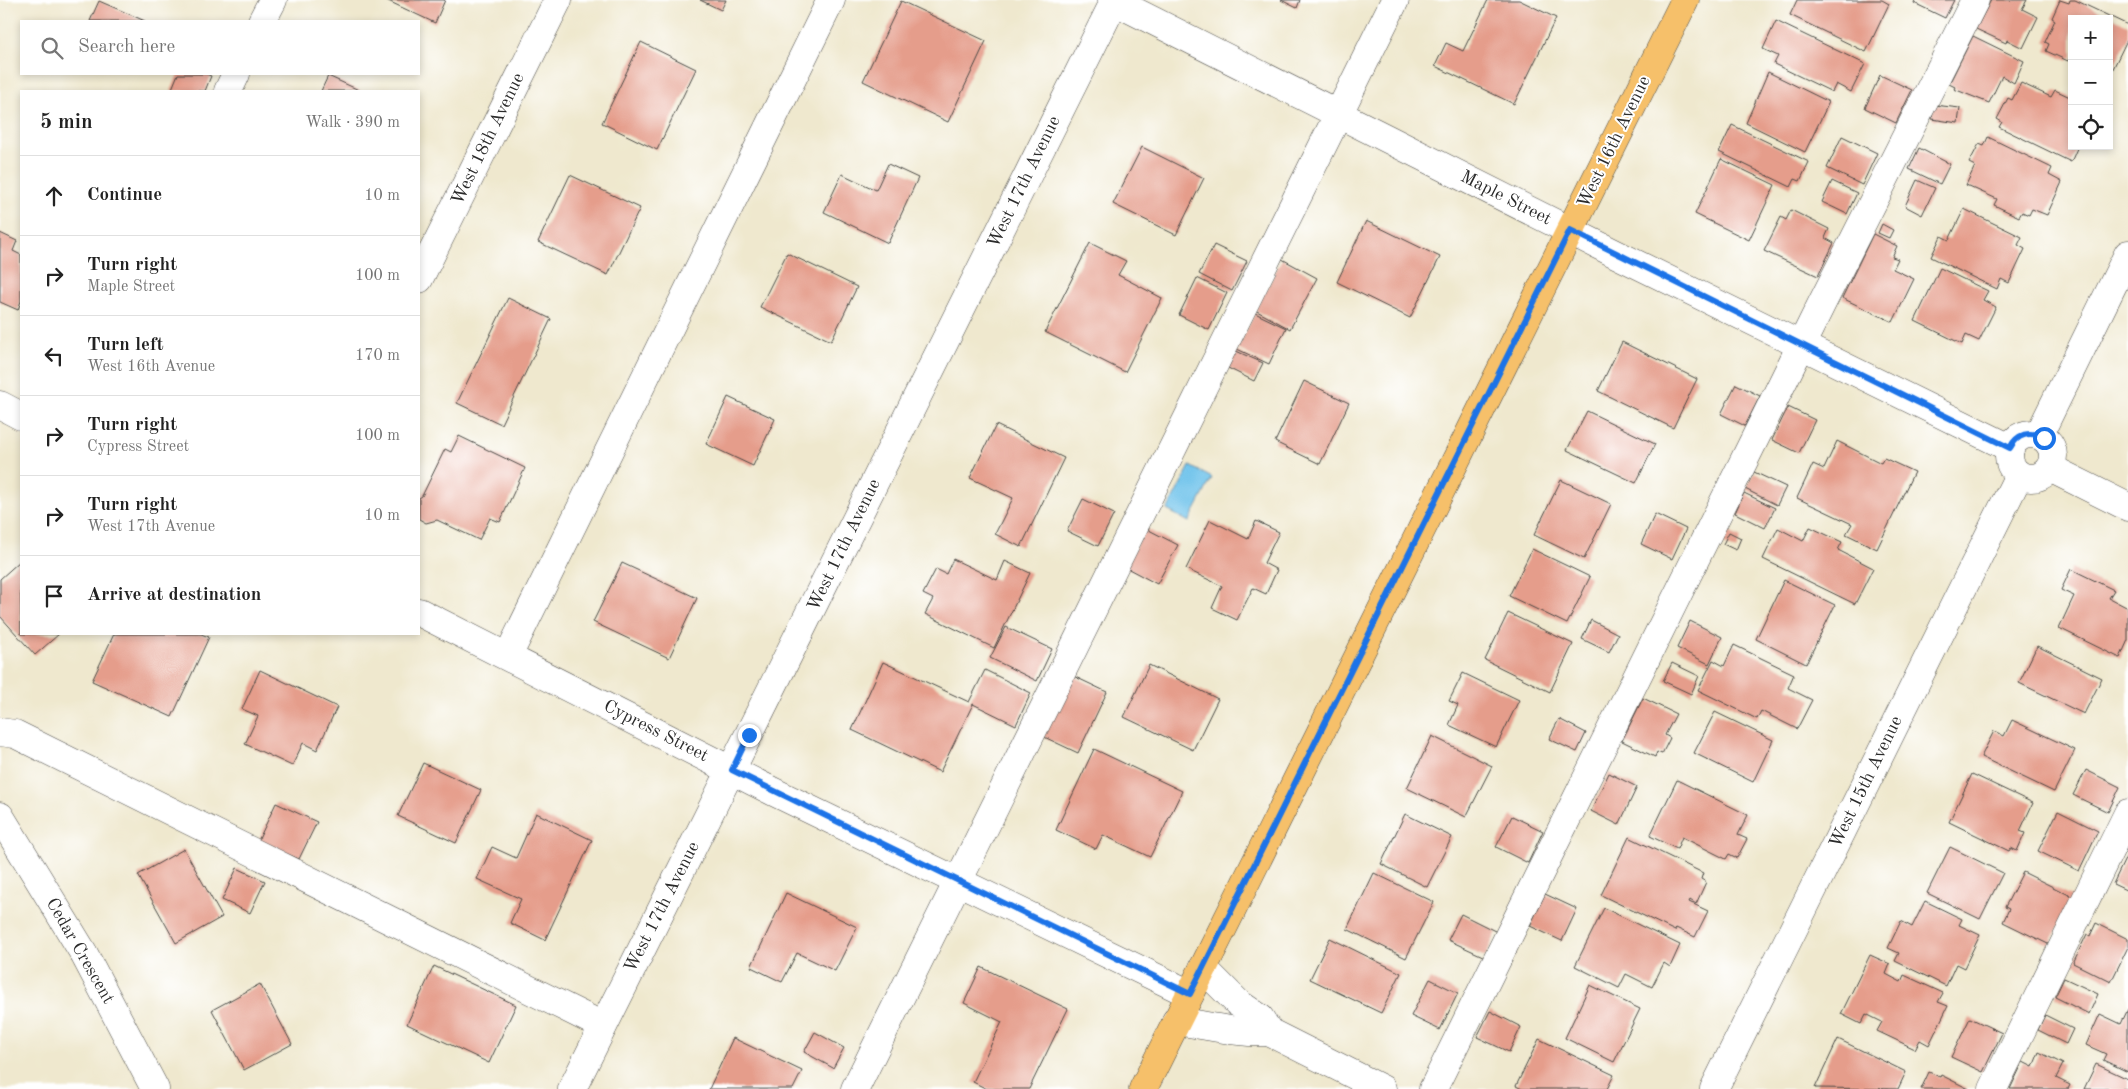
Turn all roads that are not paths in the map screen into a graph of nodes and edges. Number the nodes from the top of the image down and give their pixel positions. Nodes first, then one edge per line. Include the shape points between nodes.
1 (273, 0) edge
2 (558, 0) edge
3 (831, 0) edge
4 (1113, 0) edge
5 (1395, 0) edge
6 (1685, 0) edge
7 (1975, 0) edge
8 (263, 20) edge
9 (236, 75) edge
10 (228, 90) edge
11 (1339, 114) junction
12 (1570, 230) junction
13 (2128, 254) edge
14 (420, 276) edge
15 (1801, 346) junction
16 (0, 405) edge
17 (20, 415) edge
18 (2039, 435) junction
19 (2010, 448) junction
20 (2050, 468) junction
21 (2019, 475) junction
22 (2128, 507) edge
23 (420, 612) edge
24 (508, 656) junction
25 (0, 732) edge
26 (732, 770) junction
27 (2128, 813) edge
28 (0, 816) edge
29 (958, 881) junction
30 (1203, 968) junction
31 (1190, 994) junction
32 (1176, 1022) junction
33 (602, 1026) junction
34 (1269, 1032) junction
35 (155, 1089) edge
36 (572, 1089) edge
37 (855, 1089) edge
38 (1143, 1089) edge
39 (1382, 1089) edge
40 (1433, 1089) edge
41 (1714, 1089) edge
42 (1993, 1089) edge

1 - 8 street
2 - 14 street, West 18th Avenue
3 - 24 street
4 - 11 street, Maple Street
4 - 26 street, West 17th Avenue
5 - 11 street
6 - 12 main road, West 16th Avenue
7 - 15 street
9 - 10 street
11 - 12 street, Maple Street
11 - 29 street
12 - 15 street, Maple Street
12 - 30 main road, West 16th Avenue
13 - 18 street
15 - 19 street, Maple Street
15 - 40 street
16 - 17 street
18 - 19 street via 2025,434
18 - 20 street via 2052,449
19 - 21 street via 2009,463
20 - 21 street via 2039,477
20 - 22 street
21 - 41 street, West 15th Avenue
23 - 24 street, Cypress Street
24 - 26 street, Cypress Street
25 - 33 street via 15,734
26 - 29 street, Cypress Street
26 - 33 street, West 17th Avenue
27 - 42 street
28 - 35 street, Cedar Crescent via 82,952
29 - 31 street, Cypress Street
29 - 37 street
30 - 31 main road, West 16th Avenue
30 - 34 street via 1238,1003 1260,1018
31 - 32 main road, West 16th Avenue
32 - 34 street via 1249,1033
32 - 38 main road, West 16th Avenue
33 - 36 street, West 17th Avenue
34 - 39 street

